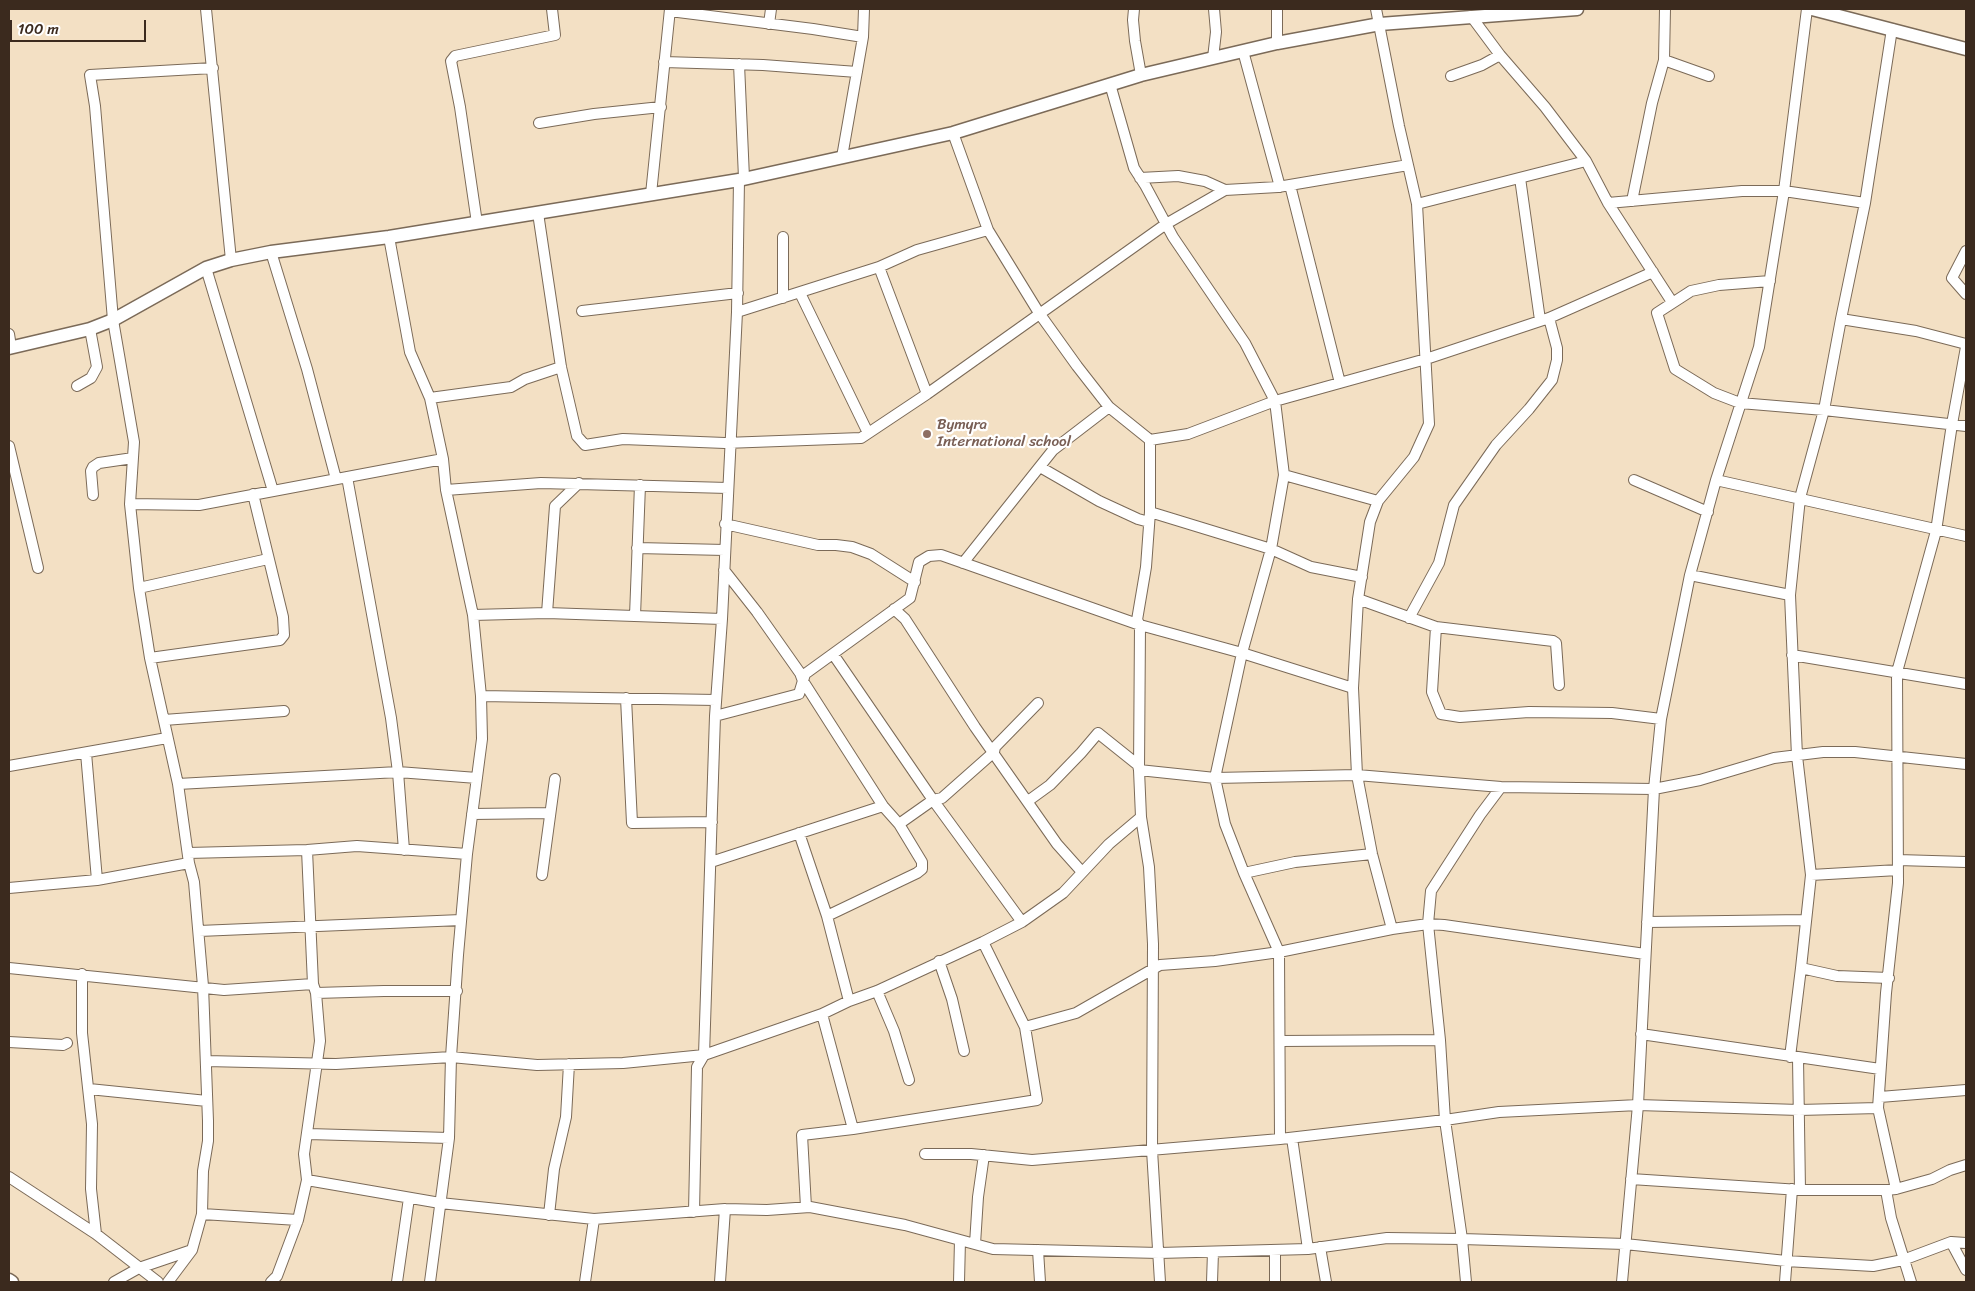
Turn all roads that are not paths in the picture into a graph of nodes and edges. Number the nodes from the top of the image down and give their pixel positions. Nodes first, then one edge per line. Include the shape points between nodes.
1 (206, 9) edge
2 (552, 9) edge
3 (771, 9) edge
4 (864, 9) edge
5 (1134, 9) edge
6 (1214, 9) edge
7 (1277, 9) edge
8 (1376, 9) edge
9 (1577, 9) edge
10 (1665, 9) edge
11 (1807, 9) edge
12 (1812, 9) edge
13 (670, 10) edge
14 (1485, 12) edge
15 (1472, 16) junction
16 (769, 24) junction
17 (1380, 24) junction
18 (1892, 29) junction
19 (863, 37) junction
20 (1277, 43) junction
21 (1966, 48) edge
22 (1243, 51) junction
23 (1500, 55) junction
24 (1213, 58) junction
25 (1664, 60) junction
26 (664, 62) junction
27 (739, 64) junction
28 (213, 68) junction
29 (857, 72) junction
30 (1141, 75) junction
31 (1451, 76) dead end
32 (1709, 76) dead end
33 (1110, 84) junction
34 (661, 107) junction
35 (540, 123) dead end
36 (953, 133) junction
37 (842, 157) junction
38 (1586, 161) junction
39 (1408, 166) junction
40 (1140, 178) junction
41 (1520, 178) junction
42 (741, 179) junction
43 (1285, 186) junction
44 (1225, 190) junction
45 (1784, 191) junction
46 (651, 194) junction
47 (1632, 201) junction
48 (1608, 203) junction
49 (1865, 203) junction
50 (1417, 204) junction
51 (538, 213) junction
52 (477, 223) junction
53 (1166, 224) junction
54 (988, 230) junction
55 (783, 237) dead end
56 (389, 238) junction
57 (1966, 251) edge
58 (271, 252) junction
59 (231, 260) junction
60 (879, 267) junction
61 (206, 268) junction
62 (1653, 272) junction
63 (1770, 281) junction
64 (1963, 291) edge
65 (738, 293) junction
66 (800, 293) junction
67 (783, 298) junction
68 (1672, 302) junction
69 (582, 311) dead end
70 (738, 312) junction
71 (1039, 313) junction
72 (1545, 319) junction
73 (1840, 319) junction
74 (113, 320) junction
75 (90, 329) junction
76 (9, 334) edge
77 (1966, 346) edge
78 (10, 348) edge
79 (1426, 359) junction
80 (561, 367) junction
81 (1340, 383) junction
82 (77, 386) dead end
83 (927, 394) junction
84 (430, 398) junction
85 (1275, 401) junction
86 (1740, 403) junction
87 (1109, 407) junction
88 (1824, 410) junction
89 (1952, 424) junction
90 (1966, 426) edge
91 (868, 433) junction
92 (1150, 440) junction
93 (730, 443) junction
94 (9, 446) edge
95 (133, 458) junction
96 (443, 459) junction
97 (1040, 467) junction
98 (1284, 476) junction
99 (341, 478) junction
100 (1634, 480) dead end
101 (1716, 480) junction
102 (579, 483) junction
103 (640, 485) junction
104 (728, 488) junction
105 (446, 490) junction
106 (273, 491) junction
107 (253, 494) junction
108 (93, 495) dead end
109 (1800, 498) junction
110 (1378, 501) junction
111 (130, 504) junction
112 (1708, 512) junction
113 (1149, 516) junction
114 (725, 524) junction
115 (1936, 531) junction
116 (1966, 536) edge
117 (637, 548) junction
118 (1270, 549) junction
119 (725, 550) junction
120 (268, 559) junction
121 (963, 563) junction
122 (38, 568) dead end
123 (724, 570) junction
124 (1690, 575) junction
125 (1362, 577) junction
126 (915, 582) junction
127 (139, 588) junction
128 (1790, 595) junction
129 (1358, 599) junction
130 (894, 610) junction
131 (548, 613) junction
132 (473, 615) junction
133 (635, 616) junction
134 (1409, 618) junction
135 (722, 619) junction
136 (1140, 625) junction
137 (1436, 628) junction
138 (1242, 653) junction
139 (833, 654) junction
140 (1792, 655) junction
141 (150, 658) junction
142 (1897, 672) junction
143 (803, 681) junction
144 (1966, 684) edge
145 (1558, 685) dead end
146 (1353, 688) junction
147 (481, 696) junction
148 (626, 698) junction
149 (716, 700) junction
150 (1038, 703) dead end
151 (284, 711) dead end
152 (715, 716) junction
153 (1661, 719) junction
154 (164, 720) junction
155 (167, 738) junction
156 (994, 752) junction
157 (86, 753) junction
158 (1797, 756) junction
159 (1897, 756) junction
160 (1966, 764) edge
161 (9, 766) edge
162 (1139, 770) junction
163 (398, 772) junction
164 (1357, 775) junction
165 (477, 778) junction
166 (1215, 778) junction
167 (555, 779) dead end
168 (178, 784) junction
169 (1501, 787) junction
170 (1654, 789) junction
171 (933, 800) junction
172 (1028, 802) junction
173 (882, 806) junction
174 (550, 813) junction
175 (472, 814) junction
176 (1141, 817) junction
177 (712, 822) junction
178 (899, 824) junction
179 (799, 833) junction
180 (307, 850) junction
181 (404, 850) junction
182 (467, 854) junction
183 (1372, 854) junction
184 (188, 858) junction
185 (711, 862) junction
186 (1966, 862) edge
187 (1898, 865) junction
188 (1082, 872) junction
189 (1244, 873) junction
190 (542, 875) dead end
191 (1811, 875) junction
192 (97, 880) junction
193 (9, 888) edge
194 (826, 916) junction
195 (461, 920) junction
196 (1806, 920) junction
197 (1022, 922) junction
198 (1647, 922) junction
199 (1428, 924) junction
200 (312, 926) junction
201 (1392, 929) junction
202 (199, 931) junction
203 (984, 942) junction
204 (1279, 952) junction
205 (1645, 954) junction
206 (939, 961) junction
207 (9, 968) edge
208 (1801, 968) junction
209 (1152, 970) junction
210 (82, 974) junction
211 (1889, 978) junction
212 (204, 986) junction
213 (314, 988) junction
214 (457, 991) junction
215 (877, 991) junction
216 (849, 1002) junction
217 (822, 1014) junction
218 (1025, 1027) junction
219 (1641, 1034) junction
220 (1440, 1040) junction
221 (9, 1042) edge
222 (1280, 1042) junction
223 (67, 1043) dead end
224 (964, 1051) dead end
225 (704, 1056) junction
226 (451, 1057) junction
227 (1794, 1057) junction
228 (206, 1061) junction
229 (317, 1064) junction
230 (569, 1064) junction
231 (1880, 1069) junction
232 (909, 1080) dead end
233 (89, 1090) junction
234 (1966, 1090) edge
235 (1880, 1097) junction
236 (207, 1101) junction
237 (1638, 1104) junction
238 (1878, 1108) junction
239 (1799, 1110) junction
240 (1445, 1120) junction
241 (853, 1129) junction
242 (308, 1134) junction
243 (449, 1138) junction
244 (1292, 1138) junction
245 (1280, 1139) junction
246 (1152, 1150) junction
247 (925, 1154) dead end
248 (984, 1155) junction
249 (1966, 1165) edge
250 (9, 1176) edge
251 (1631, 1179) junction
252 (307, 1180) junction
253 (1796, 1189) junction
254 (1891, 1189) junction
255 (410, 1198) junction
256 (440, 1203) junction
257 (806, 1208) junction
258 (725, 1210) junction
259 (694, 1212) junction
260 (202, 1214) junction
261 (549, 1215) junction
262 (594, 1219) junction
263 (298, 1220) junction
264 (96, 1234) junction
265 (1462, 1239) junction
266 (960, 1240) junction
267 (1951, 1242) junction
268 (1966, 1243) edge
269 (975, 1244) junction
270 (1626, 1244) junction
271 (1320, 1247) junction
272 (1308, 1249) junction
273 (192, 1250) junction
274 (1038, 1250) junction
275 (1274, 1250) junction
276 (1213, 1252) junction
277 (1159, 1253) junction
278 (126, 1258) junction
279 (1903, 1260) junction
280 (1786, 1261) junction
281 (139, 1268) junction
282 (1966, 1270) edge
283 (127, 1274) junction
284 (114, 1282) edge
285 (158, 1282) edge
286 (168, 1282) edge
287 (271, 1282) edge
288 (397, 1282) edge
289 (430, 1282) edge
290 (585, 1282) edge
291 (720, 1282) edge
292 (959, 1282) edge
293 (1040, 1282) edge
294 (1160, 1282) edge
295 (1212, 1282) edge
296 (1275, 1282) edge
297 (1326, 1282) edge
298 (1466, 1282) edge
299 (1622, 1282) edge
300 (1785, 1282) edge
301 (1911, 1282) edge

1 - 28 street
2 - 52 street via 555,35 454,56 450,62
3 - 16 street
4 - 19 street
5 - 30 street
6 - 24 street
7 - 20 street
8 - 17 street
9 - 14 street
10 - 25 street
11 - 45 street
12 - 18 street
13 - 16 street
13 - 26 street
14 - 15 street
15 - 17 street
15 - 23 street
16 - 19 street
17 - 20 street
17 - 39 street
18 - 21 street
18 - 49 street
19 - 29 street
20 - 22 street
22 - 24 street
22 - 43 street
23 - 31 street
23 - 38 street
24 - 30 street
25 - 32 street
25 - 47 street
26 - 27 street
26 - 34 street
27 - 29 street
27 - 42 street
28 - 59 street
28 - 74 street via 90,75
29 - 37 street
30 - 33 street
33 - 36 street
33 - 40 street via 1134,168
34 - 35 street
34 - 46 street
36 - 37 street
36 - 54 street
37 - 42 street
38 - 41 street
38 - 48 street
39 - 43 street
39 - 50 street
40 - 44 street via 1178,176
40 - 53 street
41 - 50 street
41 - 72 street
42 - 46 street
42 - 65 street
43 - 44 street
43 - 81 street
44 - 53 street
45 - 47 street via 1742,190
45 - 49 street
45 - 63 street
46 - 51 street
47 - 48 street
48 - 62 street
49 - 73 street
50 - 79 street
51 - 52 street
51 - 80 street
52 - 56 street
53 - 71 street
53 - 85 street via 1245,343
54 - 60 street via 917,250
54 - 71 street
55 - 67 street
56 - 58 street
56 - 84 street via 410,352
57 - 64 street via 1952,278
58 - 59 street
58 - 99 street
59 - 61 street
60 - 66 street
60 - 83 street
61 - 74 street
61 - 106 street
62 - 68 street
62 - 72 street
63 - 68 street via 1691,291
63 - 86 street via 1759,347
65 - 69 street
65 - 70 street
66 - 67 street
66 - 91 street
67 - 70 street
68 - 86 street via 1657,313 1675,369 1714,393
70 - 93 street
71 - 83 street
71 - 87 street
72 - 79 street
72 - 134 street via 1557,348 1552,380 1496,444 1454,505 1439,562
73 - 77 street via 1916,331
73 - 88 street
74 - 75 street
74 - 95 street via 134,442
75 - 78 street
75 - 82 street via 97,367 91,378
76 - 78 street
77 - 89 street
79 - 81 street
79 - 110 street via 1429,424 1414,457
80 - 84 street via 511,387
80 - 93 street via 577,436 584,445 623,439
81 - 85 street
83 - 91 street
84 - 96 street
85 - 92 street via 1188,434
85 - 98 street
86 - 88 street
86 - 101 street
87 - 92 street
87 - 97 street via 1053,450
88 - 89 street
88 - 109 street
89 - 90 street
89 - 115 street
91 - 93 street via 861,438
92 - 113 street
93 - 104 street
94 - 122 street
95 - 108 street via 99,463 93,467
95 - 111 street
96 - 99 street
96 - 105 street
97 - 113 street via 1138,519
97 - 121 street
98 - 110 street
98 - 118 street
99 - 106 street
99 - 163 street via 376,632
100 - 112 street
101 - 109 street
101 - 112 street
102 - 103 street
102 - 105 street
102 - 131 street via 555,506
103 - 104 street
103 - 117 street
104 - 114 street
105 - 132 street
106 - 107 street
107 - 111 street via 199,505
107 - 120 street
109 - 115 street
109 - 128 street
110 - 125 street via 1370,522
111 - 127 street
112 - 124 street
113 - 118 street
113 - 136 street via 1146,567 1137,620
114 - 119 street
114 - 126 street via 818,545 852,547 871,554
115 - 116 street
115 - 142 street
117 - 119 street
117 - 133 street
118 - 125 street via 1311,567
118 - 138 street
119 - 123 street
120 - 127 street
120 - 141 street via 282,617 284,635 280,640
121 - 126 street via 941,555 929,556 919,562
121 - 136 street
123 - 135 street
123 - 143 street via 757,612
124 - 128 street
124 - 153 street
125 - 129 street
126 - 130 street via 910,598
127 - 141 street
128 - 140 street
129 - 134 street
129 - 146 street
130 - 139 street
130 - 156 street via 905,618
131 - 132 street
131 - 133 street
132 - 147 street
133 - 135 street
134 - 137 street
135 - 149 street
136 - 138 street
136 - 162 street
137 - 145 street via 1556,643
137 - 153 street via 1432,692 1442,714 1460,717 1528,712 1612,713
138 - 146 street
138 - 166 street
139 - 143 street via 805,674
139 - 171 street
140 - 142 street
140 - 158 street
141 - 154 street
142 - 144 street
142 - 159 street
143 - 152 street via 799,694
143 - 173 street
146 - 164 street
147 - 148 street
147 - 165 street via 482,739
148 - 149 street
148 - 177 street via 632,823
149 - 152 street
150 - 156 street via 994,746
151 - 154 street
152 - 177 street
153 - 170 street
154 - 155 street
155 - 157 street
155 - 168 street
156 - 171 street via 942,798
156 - 172 street
157 - 161 street
157 - 192 street
158 - 159 street via 1855,752
158 - 170 street via 1774,758 1700,780
158 - 191 street
159 - 160 street
159 - 187 street
162 - 166 street
162 - 172 street via 1138,765 1098,733 1050,785
162 - 176 street
163 - 165 street
163 - 168 street
163 - 181 street
164 - 166 street
164 - 169 street
164 - 183 street
165 - 175 street
166 - 189 street via 1225,824
167 - 174 street
168 - 184 street
169 - 170 street
169 - 199 street via 1431,891
170 - 198 street
171 - 178 street
171 - 197 street
172 - 188 street
173 - 178 street
173 - 179 street
174 - 175 street
174 - 190 street
175 - 182 street
176 - 188 street
176 - 209 street via 1149,867
177 - 185 street
178 - 194 street via 922,862 922,869
179 - 185 street
179 - 194 street
180 - 181 street via 357,846
180 - 184 street
180 - 200 street
181 - 182 street
182 - 195 street
183 - 189 street via 1295,862
183 - 201 street
184 - 192 street
184 - 202 street
185 - 225 street
186 - 187 street
187 - 191 street
187 - 211 street
188 - 197 street via 1063,893
189 - 204 street
191 - 196 street
192 - 193 street
194 - 216 street
195 - 200 street
195 - 214 street
196 - 198 street
196 - 208 street
197 - 203 street
198 - 205 street
199 - 201 street
199 - 205 street
199 - 220 street
200 - 202 street
200 - 213 street
201 - 204 street
202 - 212 street
203 - 206 street
203 - 218 street
204 - 209 street via 1160,965
204 - 222 street
205 - 219 street
206 - 215 street
206 - 224 street
207 - 210 street
208 - 211 street via 1837,976
208 - 227 street
209 - 218 street via 1076,1013
209 - 246 street
210 - 212 street
210 - 233 street via 82,1033
211 - 231 street
212 - 213 street via 224,990
212 - 228 street
213 - 214 street
213 - 229 street via 320,1041
214 - 226 street
215 - 216 street
215 - 232 street
216 - 217 street
217 - 225 street
217 - 241 street
218 - 241 street via 1036,1100
219 - 227 street
219 - 237 street
220 - 222 street
220 - 240 street
221 - 223 street
222 - 245 street
225 - 230 street
225 - 259 street via 697,1067
226 - 229 street
226 - 230 street via 537,1065
226 - 243 street
227 - 231 street
227 - 239 street
228 - 229 street
228 - 236 street
229 - 242 street
230 - 261 street via 566,1117 554,1170
231 - 235 street
233 - 236 street
233 - 264 street
234 - 235 street
235 - 238 street
236 - 260 street via 208,1141
237 - 239 street
237 - 240 street via 1499,1112
237 - 251 street
238 - 239 street
238 - 254 street
239 - 253 street
240 - 244 street
240 - 265 street
241 - 257 street via 802,1135
242 - 243 street
242 - 252 street via 304,1154
243 - 256 street
244 - 245 street
244 - 272 street
245 - 246 street
246 - 248 street via 1032,1160
246 - 277 street
247 - 248 street
248 - 269 street
249 - 254 street via 1932,1179
250 - 264 street
251 - 253 street
251 - 270 street
252 - 255 street
252 - 263 street
253 - 254 street
253 - 280 street
254 - 279 street via 1891,1218
255 - 256 street
255 - 288 street
256 - 261 street
256 - 289 street
257 - 258 street
257 - 266 street via 905,1225
258 - 259 street
258 - 291 street
259 - 262 street
260 - 263 street
260 - 273 street
261 - 262 street
262 - 290 street
263 - 287 street via 277,1276
264 - 278 street
265 - 270 street
265 - 271 street via 1387,1238
265 - 298 street
266 - 269 street
266 - 292 street
267 - 268 street
267 - 279 street
267 - 282 street
269 - 274 street via 993,1249
270 - 280 street
270 - 299 street
271 - 272 street
271 - 297 street
272 - 275 street
273 - 281 street
273 - 286 street
274 - 277 street
274 - 293 street
275 - 276 street
275 - 296 street
276 - 277 street
276 - 295 street
277 - 294 street
278 - 281 street
278 - 283 street
279 - 280 street via 1873,1266
279 - 301 street
280 - 300 street
281 - 283 street
281 - 285 street
283 - 284 street

